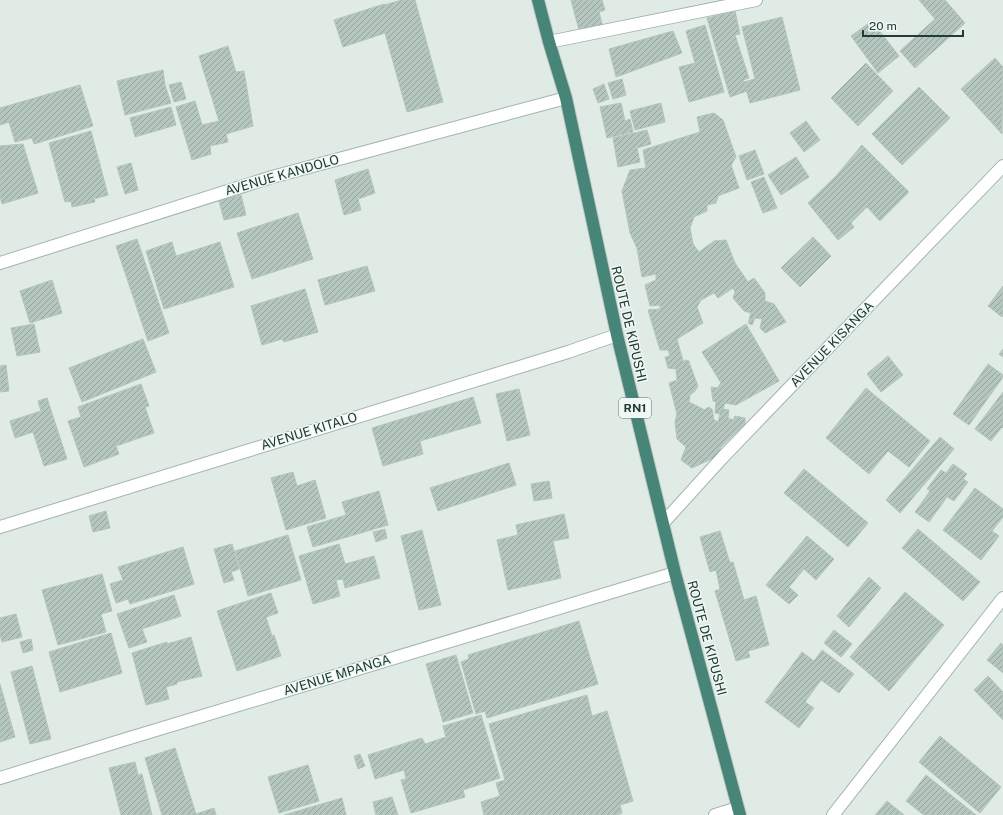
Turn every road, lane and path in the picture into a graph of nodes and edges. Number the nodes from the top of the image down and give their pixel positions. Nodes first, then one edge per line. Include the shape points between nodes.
1 (538, 0) edge
2 (756, 0) edge
3 (549, 42) junction
4 (566, 98) junction
5 (1003, 166) edge
6 (0, 263) edge
7 (617, 334) junction
8 (663, 523) junction
9 (0, 526) edge
10 (675, 573) junction
11 (1003, 598) edge
12 (0, 778) edge
13 (739, 811) edge
14 (715, 815) edge
15 (833, 815) edge

1 - 3 highway, ROUTE DE KIPUSHI / RN1
2 - 3 street
3 - 4 highway, ROUTE DE KIPUSHI / RN1
4 - 6 street, AVENUE KANDOLO via 272,177
4 - 7 highway, ROUTE DE KIPUSHI / RN1
5 - 8 street, AVENUE KISANGA via 722,458
7 - 8 highway, ROUTE DE KIPUSHI / RN1
7 - 9 street, AVENUE KITALO via 561,354
8 - 10 highway, ROUTE DE KIPUSHI / RN1
10 - 12 street, AVENUE MPANGA
10 - 13 highway, ROUTE DE KIPUSHI / RN1
11 - 15 street
13 - 14 street

